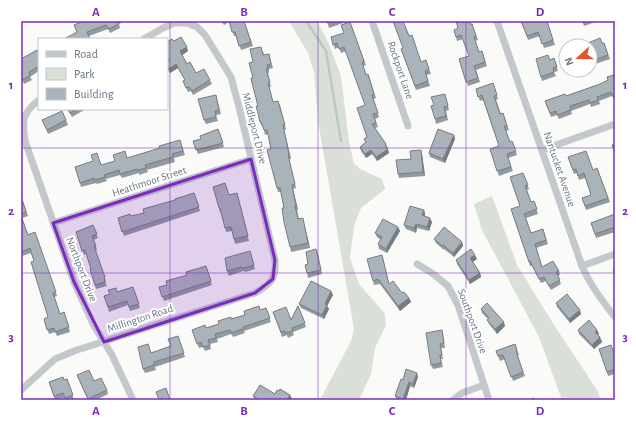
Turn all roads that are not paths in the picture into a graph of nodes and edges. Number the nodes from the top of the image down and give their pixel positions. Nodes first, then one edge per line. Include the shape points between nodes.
1 (372, 21) edge
2 (497, 21) edge
3 (146, 38) edge
4 (38, 101) edge
5 (615, 124) edge
6 (408, 126) dead end
7 (542, 150) junction
8 (251, 159) junction
9 (53, 223) junction
10 (615, 254) edge
11 (417, 264) dead end
12 (582, 266) junction
13 (273, 279) joint
14 (615, 317) edge
15 (104, 342) junction
16 (484, 386) junction
17 (21, 390) edge
18 (132, 400) edge
19 (453, 400) edge
20 (489, 400) edge

1 - 6 street, Rockport Lane
2 - 7 street, Nantucket Avenue
3 - 8 street, Middleport Drive via 174,23 187,23 197,27 205,35 231,76
4 - 9 street, Northport Drive via 25,113 22,122 25,141
5 - 7 street
7 - 12 street, Nantucket Avenue
8 - 9 street, Heathmoor Street
8 - 13 street, Middleport Drive via 275,260 276,270
9 - 15 street, Northport Drive via 74,282
10 - 12 street
11 - 16 street, Southport Drive via 448,286 458,305
12 - 14 street, Nantucket Avenue via 595,292
13 - 15 street, Millington Road via 255,293
15 - 17 street, Millington Road via 55,359
15 - 18 street, Northport Drive
16 - 19 street via 462,393
16 - 20 street, Southport Drive

